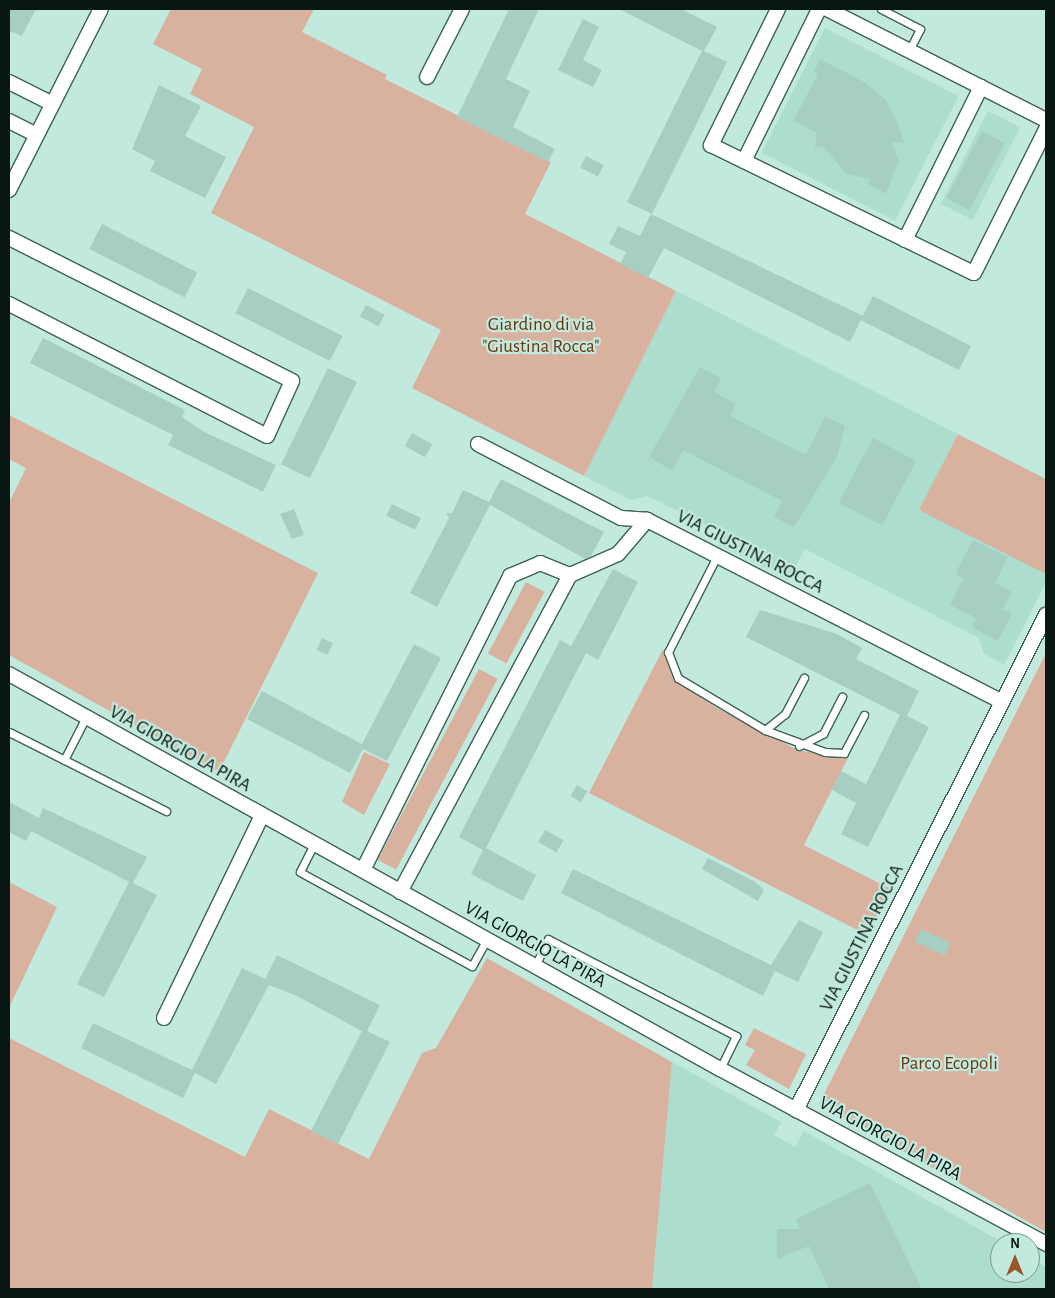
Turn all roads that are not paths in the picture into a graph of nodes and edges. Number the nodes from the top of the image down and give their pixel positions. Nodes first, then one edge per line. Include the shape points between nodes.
1 (101, 9) edge
2 (462, 9) edge
3 (778, 9) edge
4 (828, 9) edge
5 (881, 9) edge
6 (909, 51) junction
7 (427, 77) dead end
8 (9, 82) edge
9 (981, 87) junction
10 (52, 104) junction
11 (1046, 120) edge
12 (9, 121) edge
13 (1046, 128) edge
14 (37, 135) junction
15 (744, 161) junction
16 (9, 190) edge
17 (9, 238) edge
18 (905, 240) junction
19 (9, 304) edge
20 (478, 444) dead end
21 (647, 520) junction
22 (717, 556) junction
23 (570, 575) junction
24 (1046, 615) edge
25 (9, 674) edge
26 (804, 678) dead end
27 (842, 697) dead end
28 (1002, 702) junction
29 (864, 715) dead end
30 (85, 718) junction
31 (765, 730) junction
32 (9, 732) edge
33 (798, 746) junction
34 (64, 760) junction
35 (166, 811) dead end
36 (262, 815) junction
37 (314, 844) junction
38 (363, 870) junction
39 (400, 892) junction
40 (487, 939) junction
41 (535, 966) junction
42 (164, 1018) dead end
43 (720, 1068) junction
44 (796, 1110) junction
45 (1046, 1244) edge

1 - 10 street
2 - 7 street
3 - 15 street via 711,145
4 - 6 street
4 - 15 street
5 - 6 lane via 920,29
6 - 9 street
8 - 10 street
9 - 11 street
9 - 18 street
10 - 14 street
12 - 14 street
13 - 18 street via 974,274
14 - 16 street
15 - 18 street
17 - 19 street via 292,381 266,436
20 - 21 street, VIA GIUSTINA ROCCA via 621,518
21 - 22 street, VIA GIUSTINA ROCCA
21 - 23 street via 618,554
22 - 28 street, VIA GIUSTINA ROCCA
22 - 31 lane via 668,652 669,664 698,692
23 - 38 street via 540,563 510,576
23 - 39 street
24 - 28 street, VIA GIUSTINA ROCCA
25 - 30 street, VIA GIORGIO LA PIRA
26 - 31 lane via 785,714
27 - 33 lane via 823,734
28 - 44 street, VIA GIUSTINA ROCCA
29 - 33 lane via 844,754
30 - 34 lane
30 - 36 street, VIA GIORGIO LA PIRA
31 - 33 lane
32 - 34 lane
34 - 35 lane
36 - 37 street, VIA GIORGIO LA PIRA
36 - 42 street
37 - 38 street, VIA GIORGIO LA PIRA
37 - 40 lane via 300,872 472,966
38 - 39 street, VIA GIORGIO LA PIRA
39 - 40 street, VIA GIORGIO LA PIRA
40 - 41 street, VIA GIORGIO LA PIRA
41 - 43 street, VIA GIORGIO LA PIRA
41 - 43 lane via 548,939 736,1036
43 - 44 street, VIA GIORGIO LA PIRA
44 - 45 street, VIA GIORGIO LA PIRA

